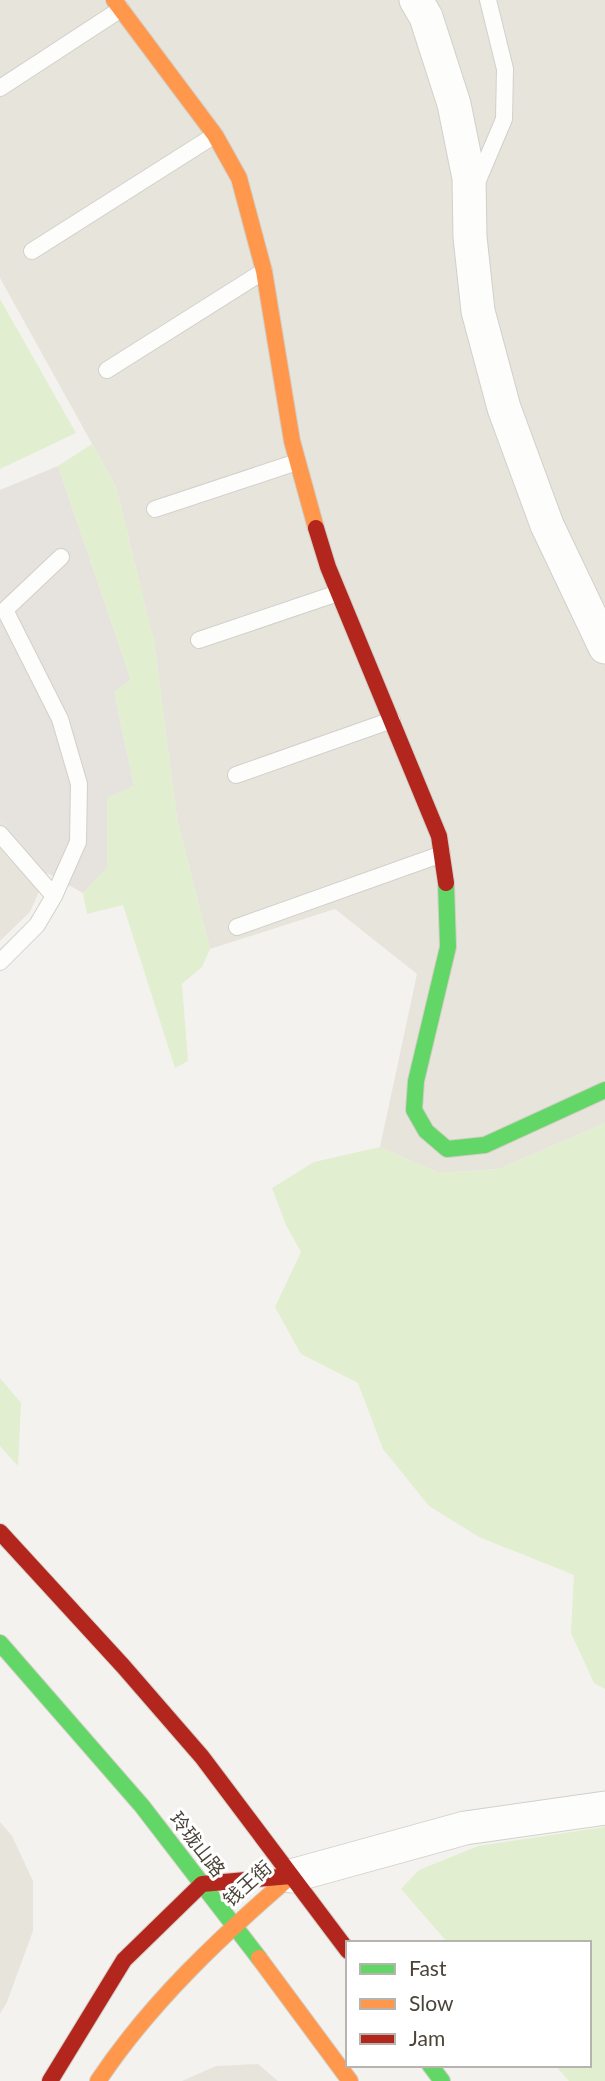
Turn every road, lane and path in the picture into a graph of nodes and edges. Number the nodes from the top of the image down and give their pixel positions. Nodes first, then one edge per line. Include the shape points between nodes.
1 (416, 0) edge
2 (488, 0) edge
3 (118, 4) edge
4 (0, 88) edge
5 (215, 135) junction
6 (470, 200) junction
7 (32, 251) dead end
8 (264, 271) junction
9 (107, 370) dead end
10 (297, 462) junction
11 (155, 509) dead end
12 (61, 557) dead end
13 (338, 593) junction
14 (199, 640) dead end
15 (605, 647) edge
16 (392, 720) junction
17 (236, 775) dead end
18 (0, 834) edge
19 (442, 854) junction
20 (54, 896) junction
21 (237, 927) dead end
22 (0, 962) edge
23 (605, 1090) edge
24 (0, 1532) edge
25 (0, 1643) edge
26 (605, 1808) edge
27 (291, 1875) junction
28 (202, 1884) junction
29 (233, 1924) junction
30 (346, 1948) edge
31 (50, 2081) edge
32 (98, 2081) edge
33 (350, 2081) edge

1 - 6 street via 454,104
2 - 6 lane via 505,69 504,119
3 - 4 lane
3 - 5 main road
5 - 7 lane
5 - 8 main road via 239,178
6 - 15 street via 478,311 504,408 547,524
8 - 9 lane
8 - 10 main road
10 - 11 lane
10 - 13 main road
12 - 20 lane via 5,610 60,719 79,784 78,842
13 - 14 lane
13 - 16 main road
16 - 17 lane
16 - 19 main road
18 - 20 lane
19 - 21 lane
19 - 23 main road via 448,947 416,1081 414,1110 426,1131 447,1149 485,1144
20 - 22 lane via 37,926
24 - 27 main road via 202,1757
25 - 28 main road, 玲珑山路 via 142,1806
26 - 27 street via 465,1828
27 - 28 main road, 钱王街
27 - 29 main road, 钱王街
27 - 30 main road
28 - 29 main road, 玲珑山路
28 - 31 main road, 钱王街 via 124,1960
29 - 32 main road, 钱王街 via 170,1989
29 - 33 main road, 玲珑山路

